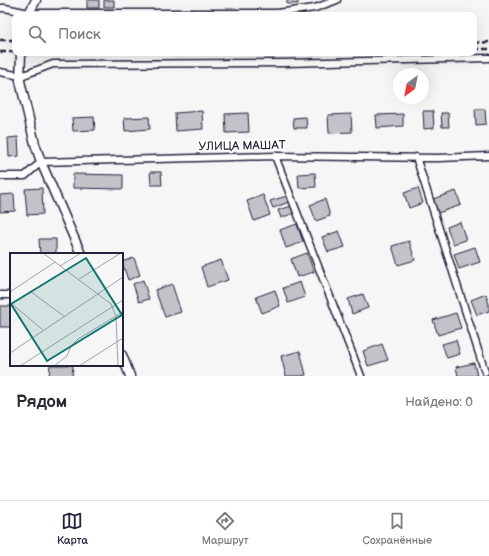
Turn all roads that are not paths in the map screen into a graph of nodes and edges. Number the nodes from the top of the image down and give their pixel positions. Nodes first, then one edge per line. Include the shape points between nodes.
1 (36, 0) edge
2 (337, 0) edge
3 (0, 8) edge
4 (21, 12) edge
5 (30, 12) edge
6 (285, 12) edge
7 (21, 56) edge
8 (489, 58) edge
9 (0, 72) edge
10 (21, 76) junction
11 (275, 156) junction
12 (489, 156) edge
13 (416, 157) junction
14 (41, 162) junction
15 (0, 176) edge
16 (80, 253) edge
17 (123, 358) edge
18 (484, 372) dead end
19 (130, 376) edge
20 (361, 376) edge

1 - 5 street
2 - 6 street via 315,8
3 - 4 street
7 - 10 street
8 - 10 street via 285,63 53,64
9 - 10 street
10 - 14 street via 20,81
11 - 13 street, УЛИЦА МАШАТ
11 - 14 street, УЛИЦА МАШАТ
11 - 20 street
12 - 13 street, УЛИЦА МАШАТ
13 - 18 street
14 - 15 street via 25,176
14 - 16 street
17 - 19 street

